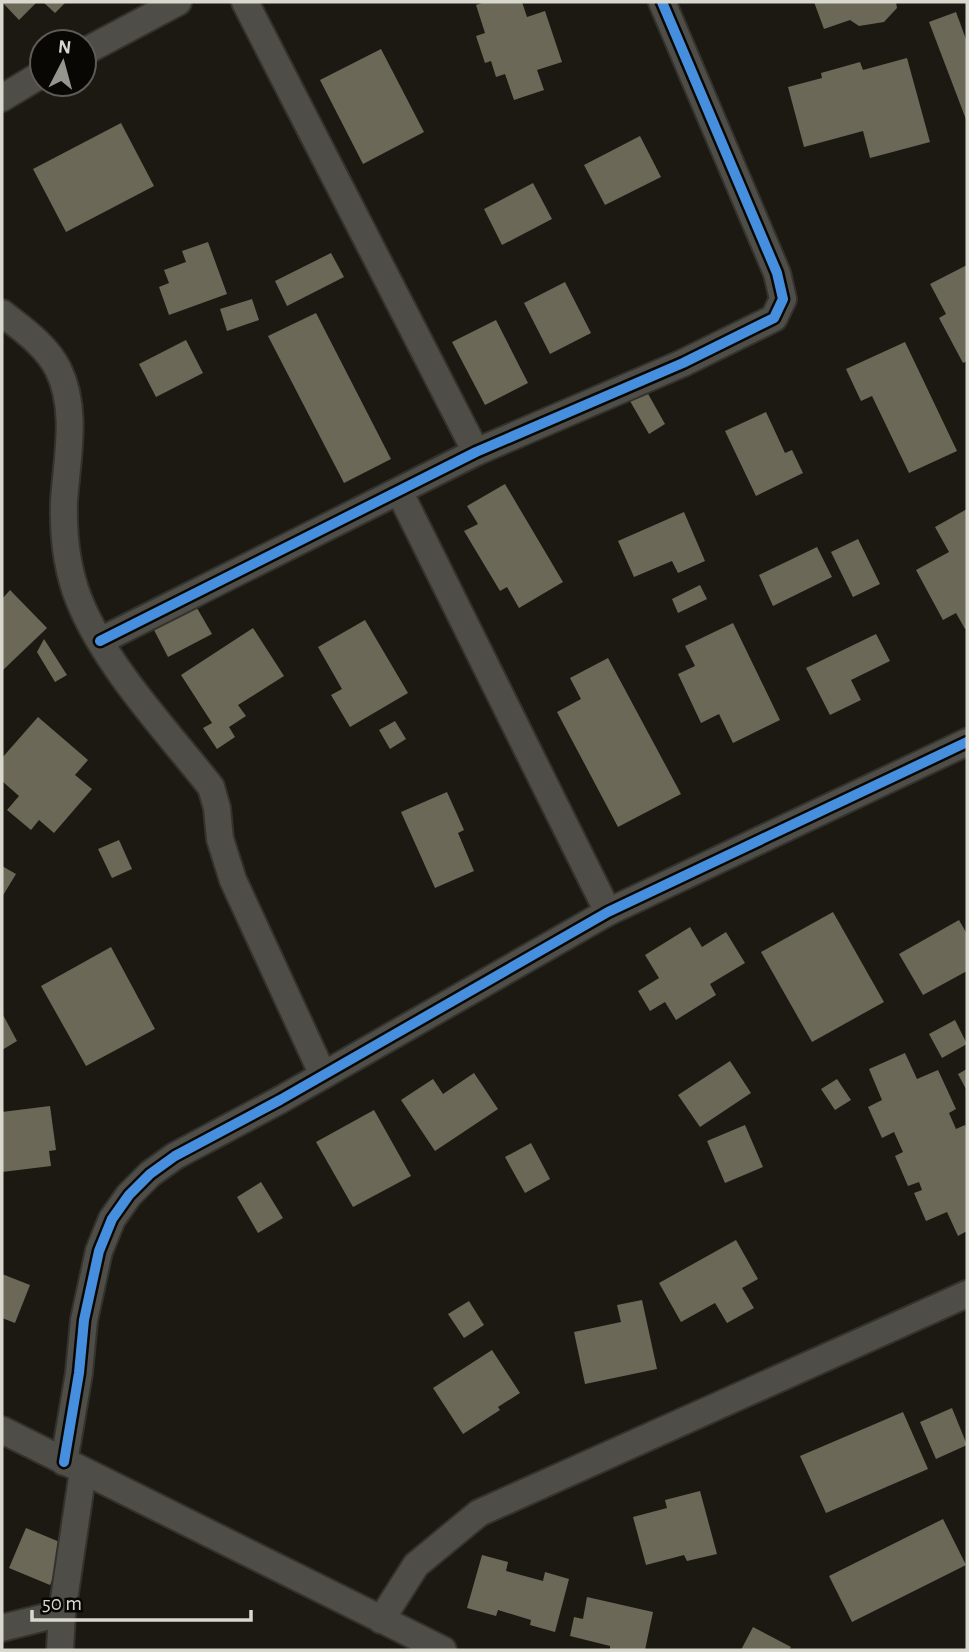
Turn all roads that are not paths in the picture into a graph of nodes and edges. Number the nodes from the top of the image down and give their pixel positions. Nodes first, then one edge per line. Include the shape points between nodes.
1 (178, 2) edge
2 (245, 2) edge
3 (662, 2) edge
4 (98, 45) edge
5 (28, 82) edge
6 (2, 98) edge
7 (2, 313) edge
8 (476, 452) junction
9 (399, 491) junction
10 (100, 642) junction
11 (967, 742) edge
12 (608, 912) junction
13 (323, 1075) junction
14 (967, 1294) edge
15 (2, 1430) edge
16 (73, 1466) junction
17 (62, 1613) junction
18 (381, 1620) junction
19 (2, 1628) edge
20 (60, 1650) edge
21 (443, 1650) edge

1 - 4 street
2 - 8 street
3 - 8 street via 777,274 783,299 774,318 683,363
5 - 6 street
7 - 10 street via 40,344 58,368 68,397 67,552 79,600
8 - 9 street
9 - 10 street
9 - 12 street
10 - 13 street via 211,787 233,880
11 - 12 street
12 - 13 street
13 - 16 street via 175,1156 150,1174 118,1211 99,1251 84,1320
14 - 18 street via 479,1513 416,1565
15 - 16 street
16 - 17 street
16 - 18 street
17 - 19 street
17 - 20 street
18 - 21 street

